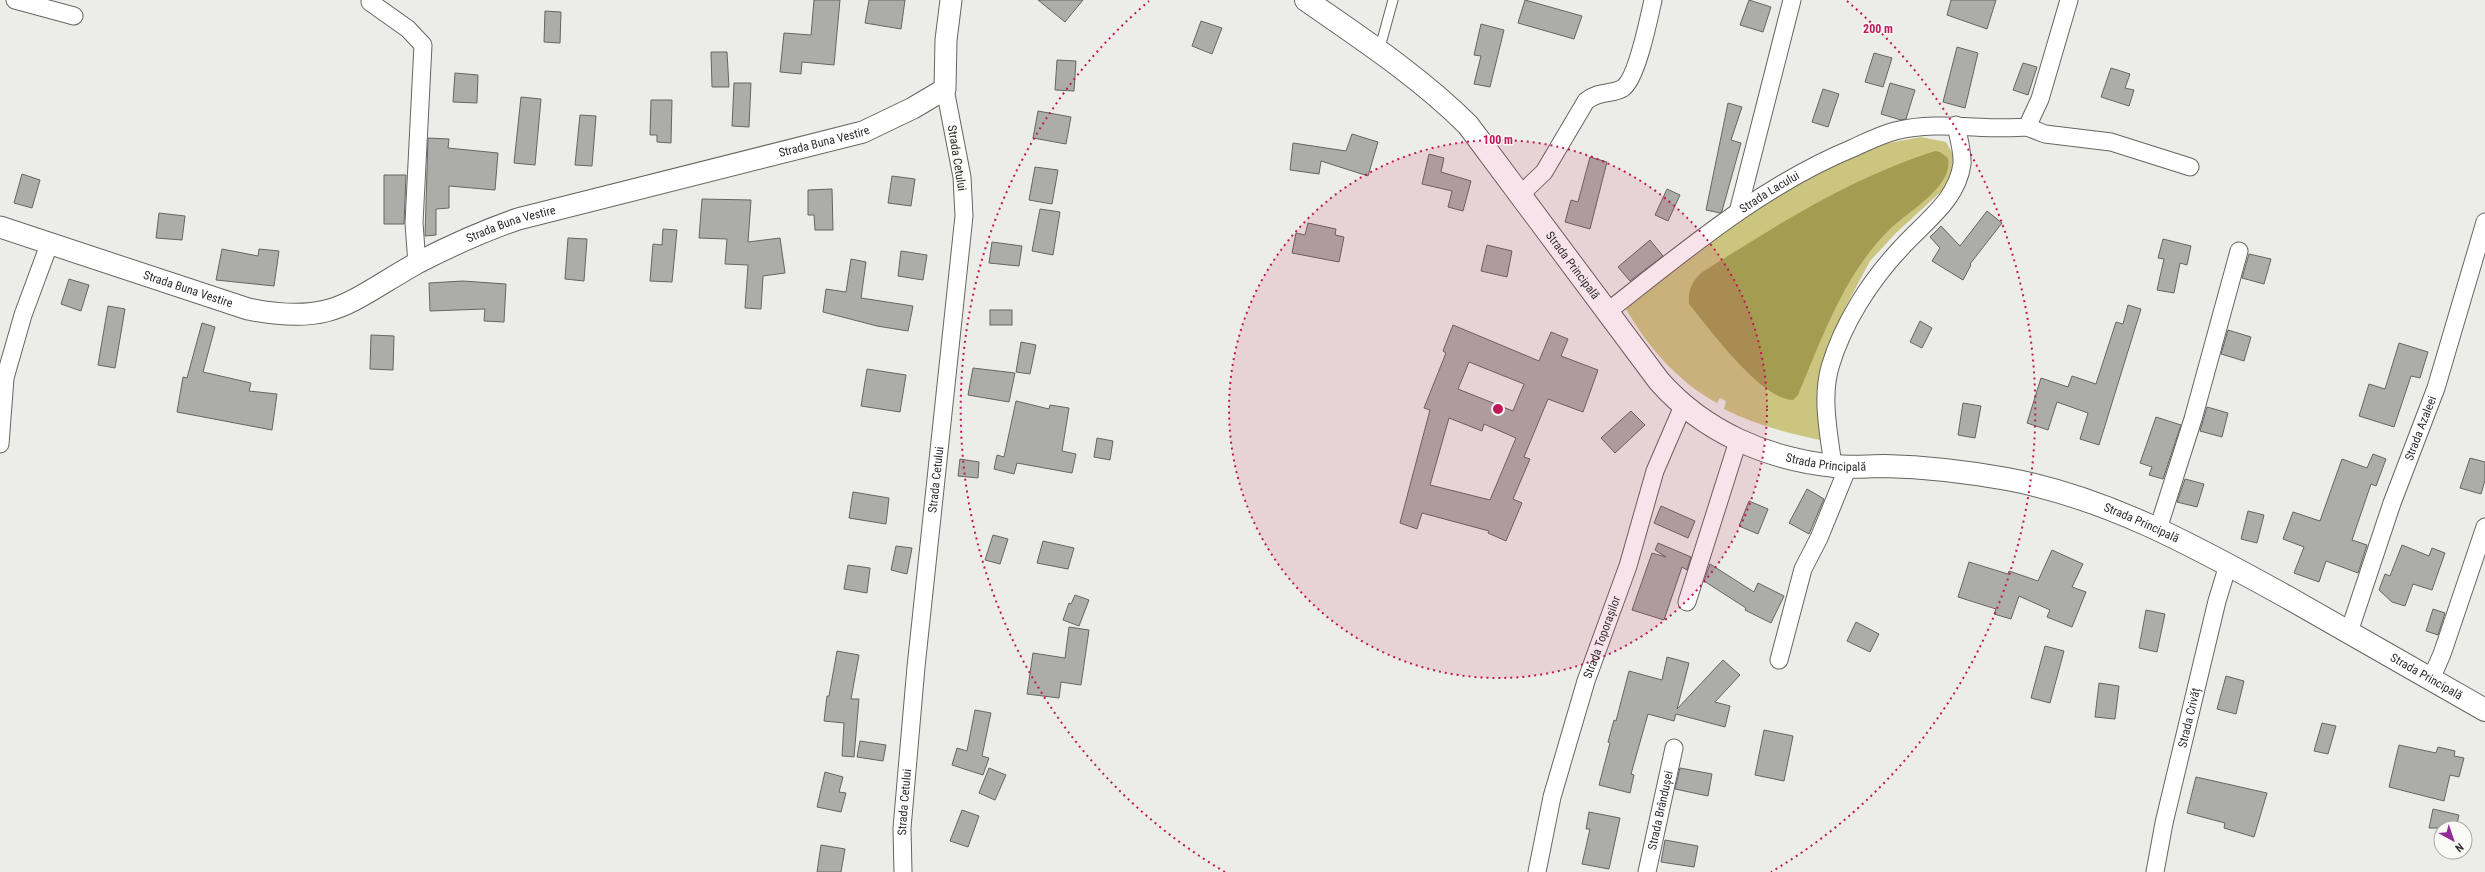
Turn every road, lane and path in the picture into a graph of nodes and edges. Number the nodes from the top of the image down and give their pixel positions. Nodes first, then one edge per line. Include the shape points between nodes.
1 (15, 0) edge
2 (951, 0) edge
3 (1306, 0) edge
4 (1393, 0) edge
5 (1653, 0) edge
6 (1792, 0) edge
7 (2069, 0) edge
8 (370, 2) dead end
9 (74, 16) dead end
10 (1379, 52) junction
11 (945, 89) junction
12 (1956, 125) junction
13 (2027, 127) junction
14 (2190, 167) dead end
15 (1521, 194) junction
16 (1738, 212) junction
17 (2485, 222) edge
18 (0, 227) edge
19 (50, 242) junction
20 (2240, 251) dead end
21 (417, 264) junction
22 (1607, 312) junction
23 (1683, 406) junction
24 (1738, 441) junction
25 (0, 444) edge
26 (1840, 467) junction
27 (2485, 527) edge
28 (2158, 529) junction
29 (2228, 565) junction
30 (1687, 602) dead end
31 (2349, 632) junction
32 (1779, 660) dead end
33 (2431, 679) junction
34 (2485, 710) edge
35 (1674, 748) dead end
36 (903, 872) edge
37 (1537, 872) edge
38 (1647, 872) edge
39 (2155, 872) edge

1 - 9 street
2 - 11 street via 946,40
3 - 10 main road, Strada Principală
4 - 10 lane
5 - 15 street via 1630,80 1617,91 1595,94 1586,101 1544,172
6 - 16 street
7 - 13 street via 2040,99
8 - 21 street via 408,29 423,45 414,223
10 - 15 main road, Strada Principală via 1448,104 1468,125
11 - 21 street, Strada Buna Vestire via 863,132 518,219 476,234
11 - 36 street, Strada Cetului via 962,177 964,216 916,666 902,828
12 - 13 street, Strada Lacului via 1989,128
12 - 16 street, Strada Lacului via 1895,131 1874,139 1802,172
12 - 26 street via 1962,162 1956,183 1943,206 1871,283 1846,329 1830,368 1826,401
13 - 14 street via 2045,134 2110,142
15 - 22 main road, Strada Principală
16 - 22 street, Strada Lacului
17 - 31 street, Strada Azaleei via 2436,388 2392,503
18 - 19 street, Strada Buna Vestire
19 - 21 street, Strada Buna Vestire via 248,309 277,315 312,315 335,310 354,302
19 - 25 street via 23,315 5,378
20 - 28 street
22 - 23 main road, Strada Principală via 1659,381
23 - 24 main road, Strada Principală
23 - 37 street, Strada Toporașilor via 1655,471 1628,566 1586,681 1552,797
24 - 26 main road, Strada Principală via 1770,452
24 - 30 street
26 - 28 main road, Strada Principală via 1908,467 2006,479 2097,504
26 - 32 street via 1819,538 1803,569
27 - 33 street
28 - 29 main road, Strada Principală
29 - 31 main road, Strada Principală
29 - 39 street, Strada Crivăț via 2211,624 2164,823
31 - 33 main road, Strada Principală
33 - 34 main road, Strada Principală
35 - 38 street, Strada Brândușei

